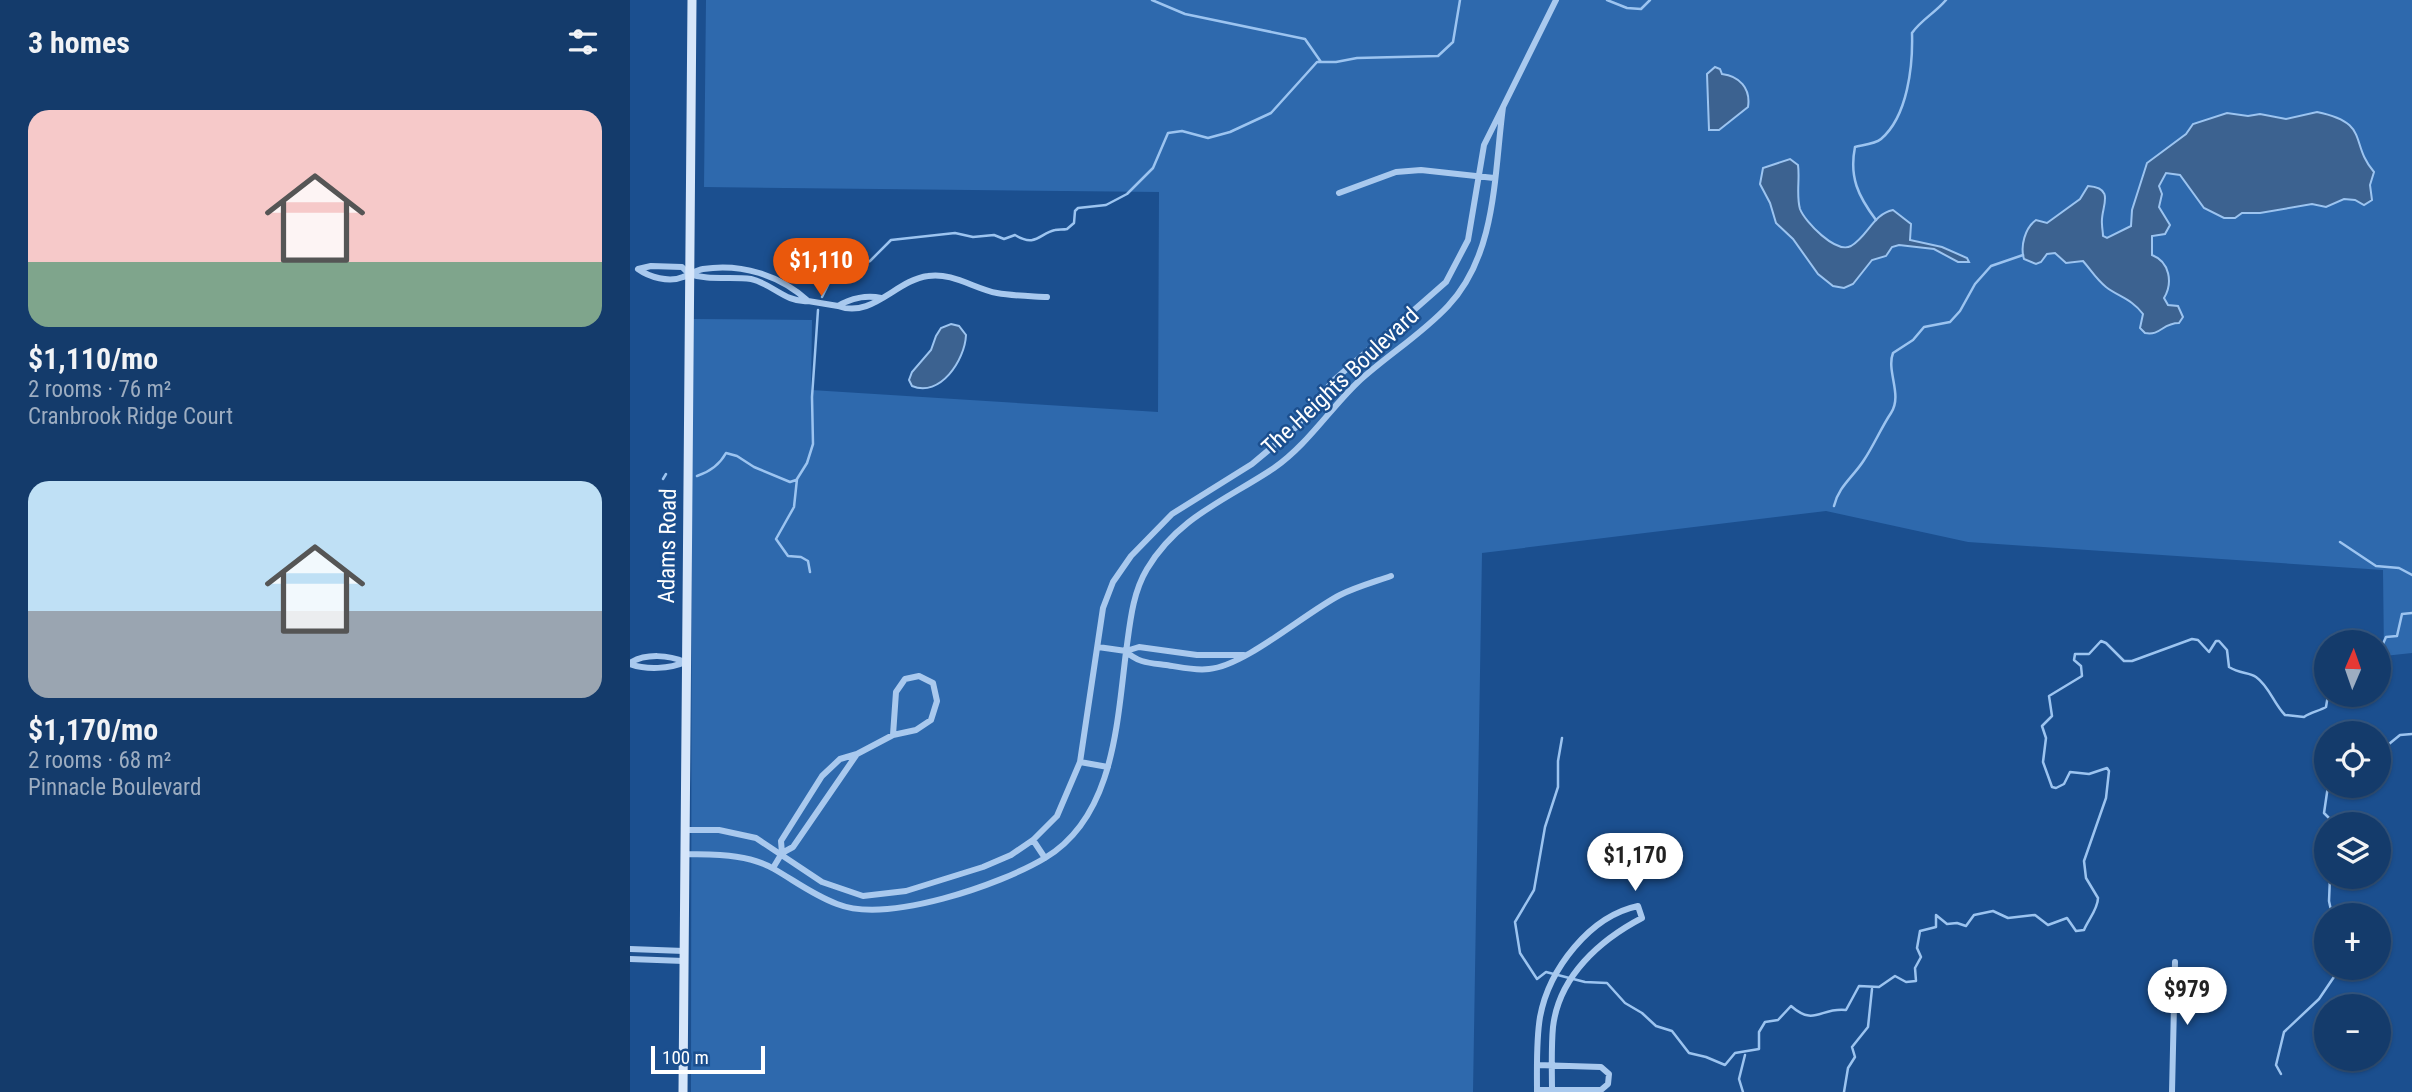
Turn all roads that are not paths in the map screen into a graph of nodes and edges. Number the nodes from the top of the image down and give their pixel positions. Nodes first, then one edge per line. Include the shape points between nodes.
1 (692, 0) edge
2 (1556, 0) edge
3 (1503, 107) junction
4 (1479, 176) junction
5 (1494, 178) junction
6 (1339, 193) dead end
7 (634, 267) edge
8 (761, 272) junction
9 (689, 274) junction
10 (1450, 275) junction
11 (758, 282) junction
12 (1465, 284) junction
13 (1047, 297) dead end
14 (808, 301) junction
15 (1376, 344) junction
16 (1387, 358) junction
17 (1257, 460) junction
18 (1267, 472) junction
19 (1143, 544) junction
20 (1157, 555) junction
21 (1391, 576) dead end
22 (1098, 647) junction
23 (1126, 651) junction
24 (1244, 655) junction
25 (685, 662) junction
26 (630, 663) edge
27 (893, 735) junction
28 (857, 754) junction
29 (1080, 762) junction
30 (1108, 767) junction
31 (684, 830) junction
32 (1033, 840) junction
33 (782, 853) junction
34 (684, 854) junction
35 (1045, 858) junction
36 (773, 868) junction
37 (940, 880) junction
38 (845, 890) junction
39 (944, 897) junction
40 (840, 906) junction
41 (1590, 931) junction
42 (1602, 944) junction
43 (630, 949) edge
44 (684, 956) junction
45 (630, 959) edge
46 (2175, 961) dead end
47 (1544, 1007) junction
48 (1558, 1010) junction
49 (1537, 1065) junction
50 (1552, 1065) junction
51 (1537, 1091) edge
52 (1552, 1091) edge
53 (683, 1092) edge
54 (2172, 1092) edge

1 - 9 main road, Adams Road
2 - 3 street, The Heights Boulevard
3 - 4 street, The Heights Boulevard via 1486,138
3 - 5 street, The Heights Boulevard
4 - 5 street
4 - 6 street via 1396,172
4 - 10 street, The Heights Boulevard via 1468,240
5 - 12 street, The Heights Boulevard via 1484,242
7 - 9 street via 682,267
7 - 9 street via 650,277 681,279
8 - 9 street via 702,269
8 - 11 street
8 - 14 street
9 - 11 street
9 - 25 main road, Adams Road
10 - 12 street
10 - 15 street, The Heights Boulevard
11 - 14 street via 797,302
12 - 16 street, The Heights Boulevard via 1445,309
13 - 14 street via 998,293 957,279 928,276 881,298 846,300 838,306
15 - 16 street
15 - 17 street, The Heights Boulevard via 1333,381 1295,428
16 - 18 street, The Heights Boulevard via 1357,383 1306,441
17 - 18 street
17 - 19 street, The Heights Boulevard via 1172,513
18 - 20 street, The Heights Boulevard via 1183,524
19 - 20 street
19 - 22 street, The Heights Boulevard via 1109,590
20 - 23 street, The Heights Boulevard via 1138,592
21 - 24 street via 1339,596
22 - 23 street
22 - 29 street, The Heights Boulevard
23 - 24 street via 1146,647 1197,655
23 - 24 street via 1136,660 1197,669 1218,668
23 - 30 street, The Heights Boulevard
25 - 26 street via 674,657 639,657
25 - 31 main road, Adams Road
27 - 27 street via 916,730 931,720 937,701 933,683 919,676 905,679 896,692
27 - 28 street
28 - 33 street via 793,847
28 - 33 street via 839,759 822,776 780,841
29 - 30 street
29 - 32 street, The Heights Boulevard via 1057,816
30 - 35 street, The Heights Boulevard via 1086,821 1067,843
31 - 33 street, The Heights Boulevard via 719,830 756,838
31 - 34 main road, Adams Road
32 - 35 street
32 - 37 street, The Heights Boulevard via 993,863
33 - 36 street
33 - 38 street, The Heights Boulevard via 822,882
34 - 36 street, The Heights Boulevard via 733,855
34 - 44 main road, Adams Road
35 - 39 street, The Heights Boulevard
36 - 40 street, The Heights Boulevard
37 - 38 street, The Heights Boulevard via 906,891 863,896
37 - 39 street
38 - 40 street
39 - 40 street, The Heights Boulevard via 906,907
41 - 42 street
41 - 42 street via 1638,906 1642,918
41 - 47 street via 1553,980
42 - 48 street via 1576,968
43 - 44 street
44 - 45 street
44 - 53 main road, Adams Road
46 - 54 street
47 - 48 street
47 - 49 street
48 - 50 street
49 - 50 street
49 - 51 street
50 - 52 street
50 - 52 street via 1601,1067 1609,1074 1608,1084 1601,1090
51 - 52 street

